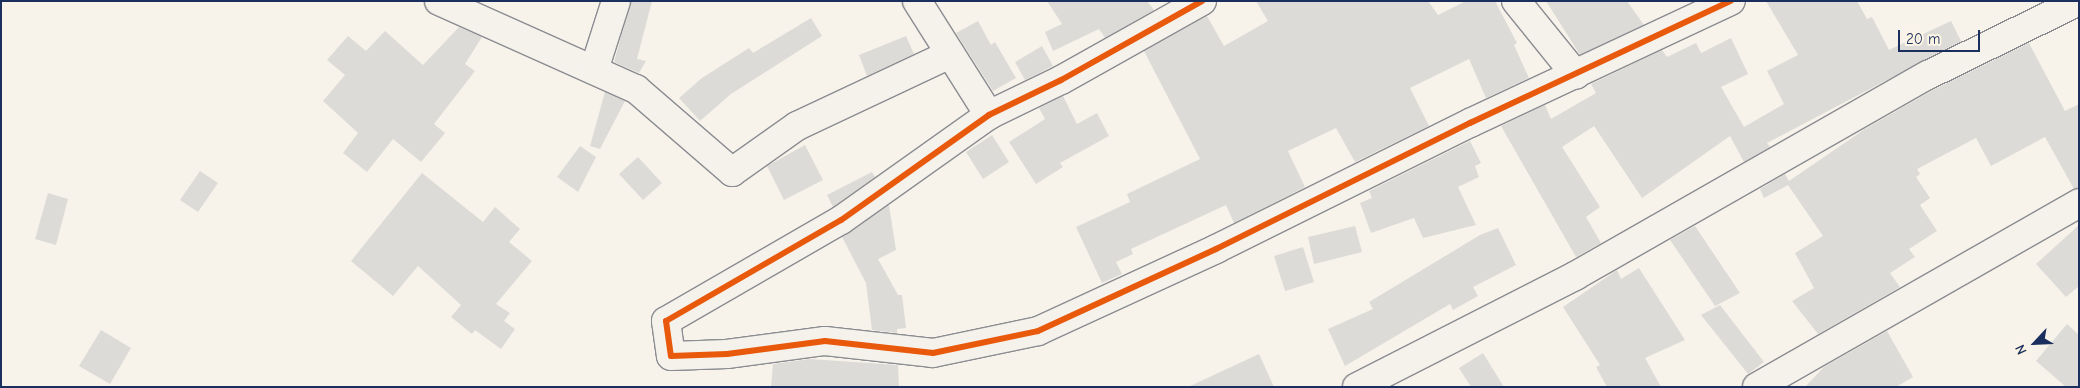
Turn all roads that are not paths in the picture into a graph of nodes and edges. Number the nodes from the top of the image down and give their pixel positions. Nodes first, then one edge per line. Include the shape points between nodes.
1 (439, 1) edge
2 (616, 1) edge
3 (917, 1) edge
4 (1202, 1) edge
5 (1516, 1) edge
6 (1730, 1) edge
7 (2079, 2) edge
8 (950, 54) junction
9 (594, 70) junction
10 (1576, 75) junction
11 (989, 115) junction
12 (2079, 203) edge
13 (1764, 385) edge
14 (1357, 387) edge

1 - 9 street
2 - 9 street
3 - 8 street
4 - 11 street via 1060,80
5 - 10 street
6 - 10 street
7 - 14 street via 1928,75 1575,276
8 - 9 street via 797,126 732,172 636,89
8 - 11 street
10 - 11 street via 1470,122 1216,249 1038,331 933,353 825,341 727,354 670,356 666,321 841,220
12 - 13 street

